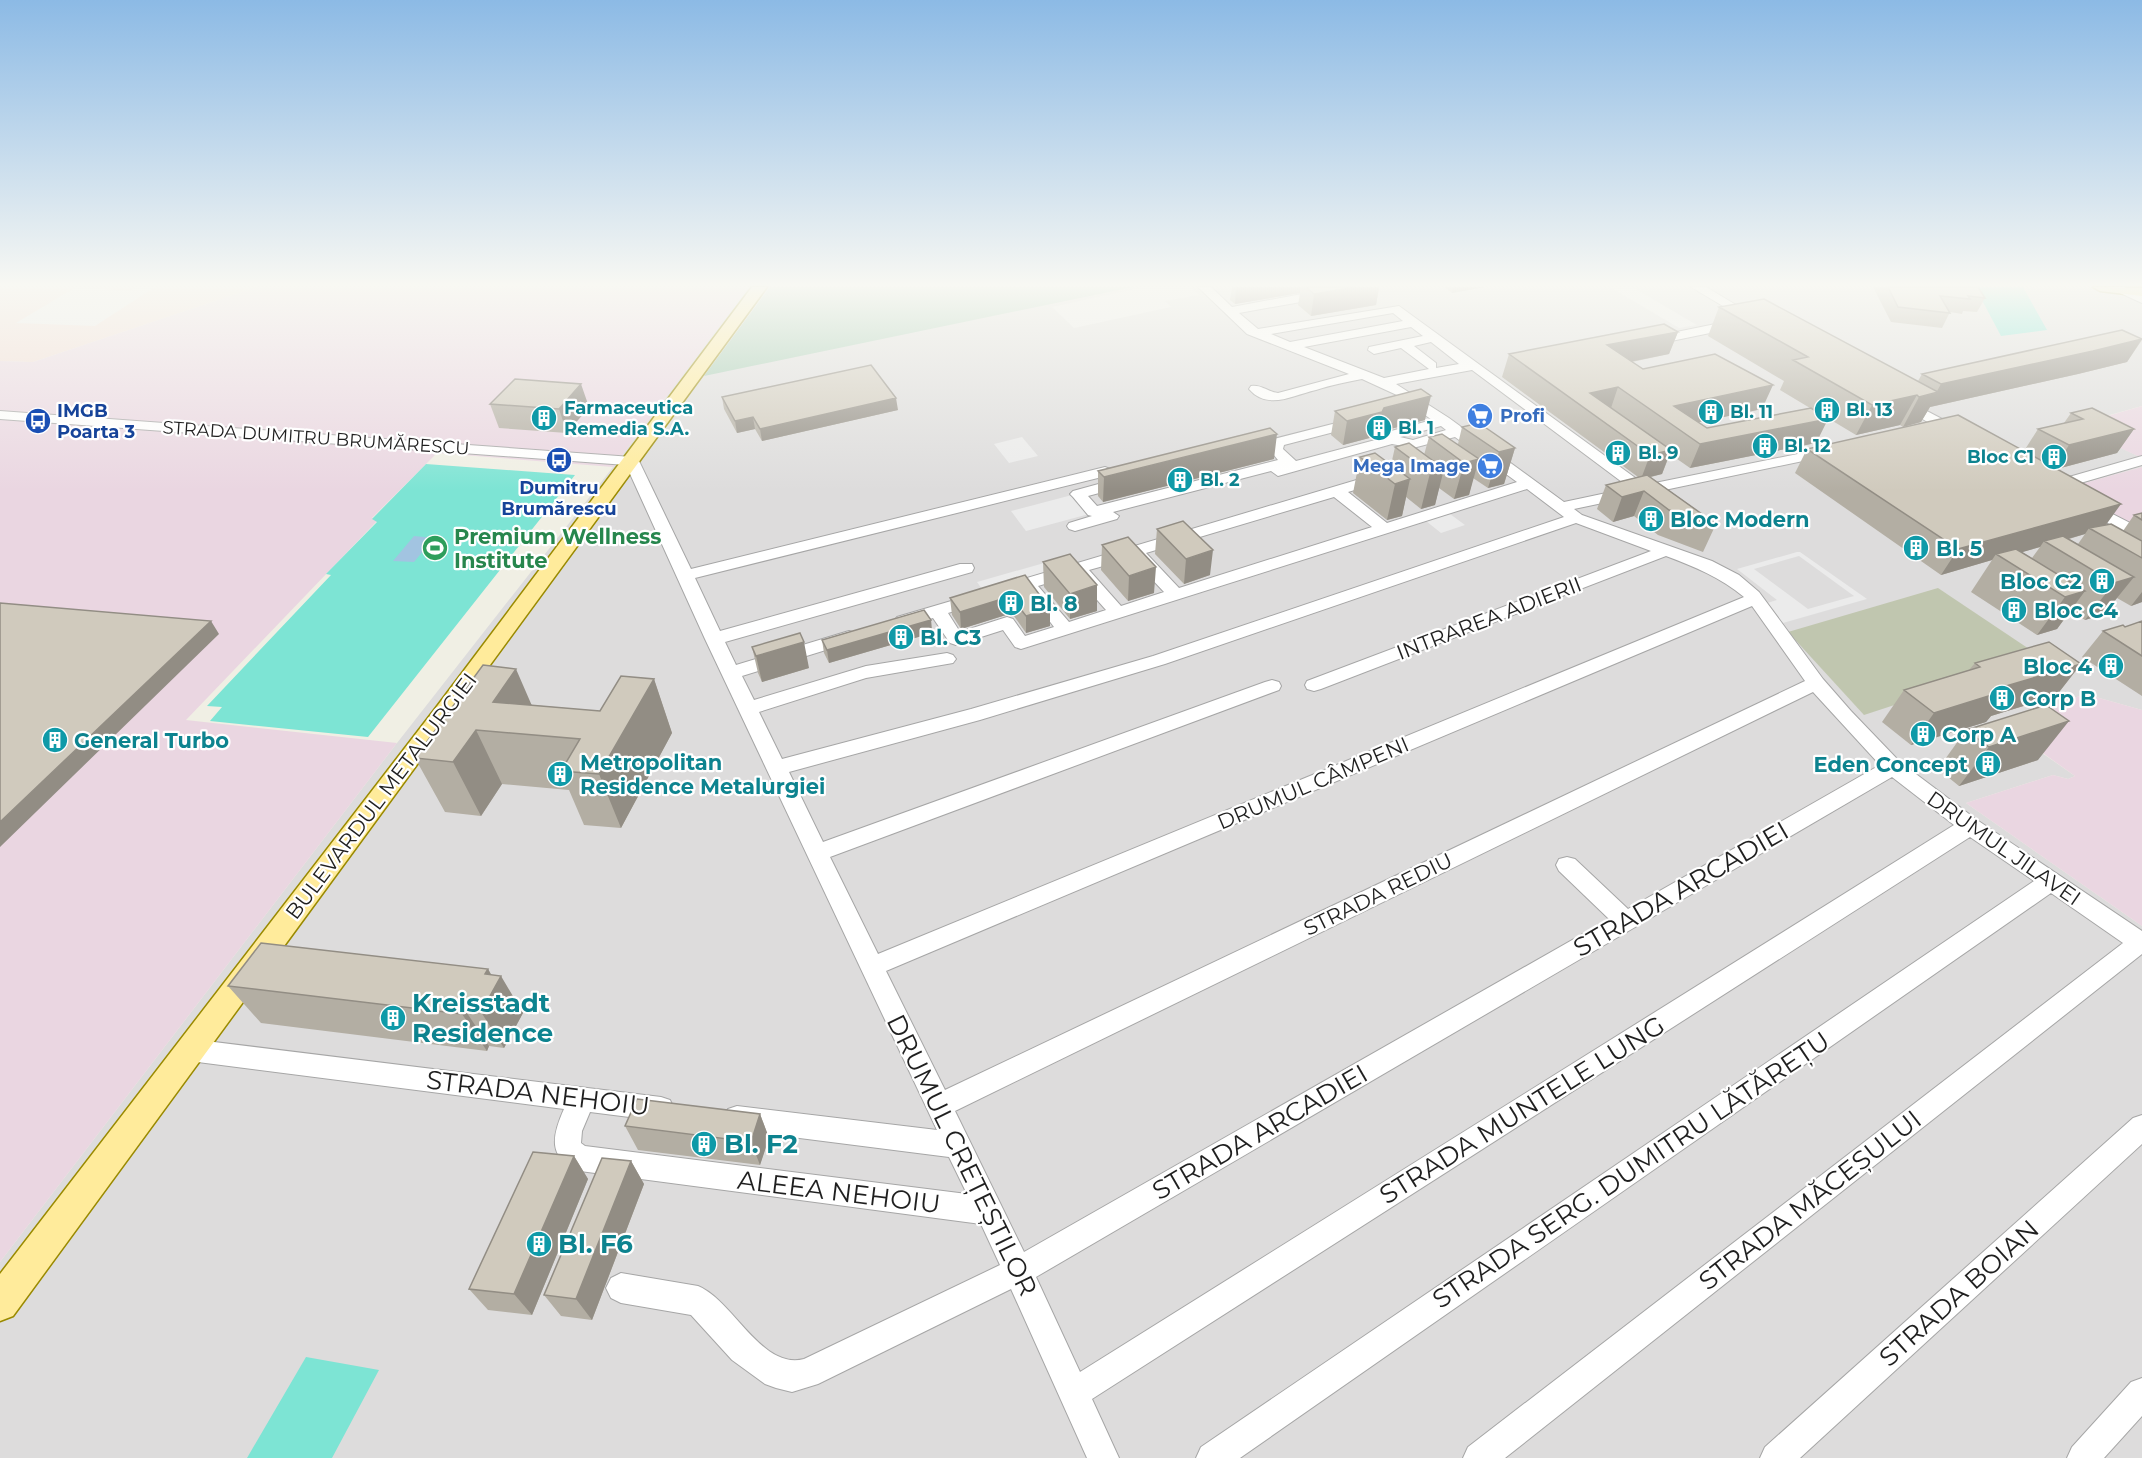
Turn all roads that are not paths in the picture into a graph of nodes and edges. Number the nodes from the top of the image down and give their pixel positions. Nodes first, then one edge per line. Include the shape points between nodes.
1 (710, 355) edge
2 (1313, 355) edge
3 (1380, 355) edge
4 (1418, 355) edge
5 (1456, 355) edge
6 (1385, 359) dead end
7 (1431, 366) dead end
8 (1470, 366) junction
9 (1505, 370) dead end
10 (1365, 374) junction
11 (1486, 374) junction
12 (1383, 382) junction
13 (1256, 389) dead end
14 (1894, 397) edge
15 (1420, 405) junction
16 (1398, 411) edge
17 (0, 415) edge
18 (1375, 417) edge
19 (1444, 421) junction
20 (1947, 427) junction
21 (1458, 431) junction
22 (1920, 433) edge
23 (1311, 434) junction
24 (1967, 438) edge
25 (1271, 444) junction
26 (1838, 449) edge
27 (1239, 453) edge
28 (2142, 460) edge
29 (632, 461) junction
30 (1105, 472) edge
31 (1392, 474) edge
32 (1138, 478) edge
33 (1370, 481) junction
34 (1469, 485) edge
35 (1522, 486) junction
36 (1641, 489) junction
37 (1337, 491) junction
38 (1386, 493) edge
39 (1435, 495) edge
40 (1486, 497) junction
41 (1402, 506) edge
42 (1560, 507) junction
43 (1452, 508) junction
44 (1418, 518) junction
45 (1576, 518) junction
46 (1076, 526) dead end
47 (1384, 529) junction
48 (2142, 536) edge
49 (1184, 537) junction
50 (1135, 551) junction
51 (1665, 551) junction
52 (966, 568) dead end
53 (1078, 568) junction
54 (685, 576) junction
55 (1226, 578) junction
56 (1029, 583) junction
57 (894, 588) junction
58 (1175, 594) junction
59 (1754, 599) junction
60 (937, 610) junction
61 (1116, 612) junction
62 (912, 618) junction
63 (889, 625) edge
64 (1065, 629) junction
65 (867, 632) edge
66 (714, 639) junction
67 (947, 659) dead end
68 (730, 673) junction
69 (1816, 683) junction
70 (1314, 685) dead end
71 (1272, 686) dead end
72 (748, 709) junction
73 (1893, 767) junction
74 (776, 768) junction
75 (1970, 826) junction
76 (817, 853) junction
77 (1567, 864) dead end
78 (2051, 881) junction
79 (1626, 921) junction
80 (2141, 943) edge
81 (872, 967) junction
82 (190, 1050) junction
83 (583, 1099) junction
84 (939, 1106) junction
85 (2142, 1127) edge
86 (957, 1145) junction
87 (989, 1211) junction
88 (1018, 1271) junction
89 (621, 1288) dead end
90 (0, 1304) edge
91 (2142, 1393) edge
92 (1073, 1394) junction
93 (1103, 1458) edge
94 (1212, 1458) edge
95 (1479, 1458) edge
96 (1776, 1458) edge
97 (2083, 1458) edge

1 - 29 main road, BULEVARDUL METALURGIEI
2 - 10 street
3 - 6 street
4 - 7 street
5 - 8 street
8 - 11 street
8 - 12 street
9 - 11 street
10 - 12 street
10 - 13 street via 1283,397
11 - 36 street
12 - 15 street
14 - 20 street
15 - 16 street
15 - 19 street
17 - 29 street, STRADA DUMITRU BRUMĂRESCU
18 - 23 street
19 - 21 street
19 - 23 street via 1332,450
20 - 22 street
20 - 24 street
21 - 35 street, DRUMUL JILAVEI via 1480,448 1466,452
21 - 46 street via 1413,444 1392,440
23 - 25 street
25 - 27 street
25 - 32 street via 1289,462 1094,512 1078,494
26 - 36 street
28 - 48 street via 2049,484
29 - 54 street, DRUMUL CREȚEȘTILOR
29 - 82 main road, BULEVARDUL METALURGIEI
30 - 54 street
31 - 33 street
33 - 37 street
33 - 38 street
34 - 40 street
35 - 40 street
35 - 42 street, DRUMUL JILAVEI
36 - 42 street
37 - 47 street
37 - 49 street
39 - 43 street
40 - 43 street
41 - 44 street
42 - 45 street, DRUMUL JILAVEI
43 - 44 street
44 - 47 street
45 - 51 street, DRUMUL JILAVEI
45 - 74 street via 1159,660
47 - 55 street
49 - 50 street
49 - 55 street
50 - 53 street
50 - 58 street
51 - 59 street, DRUMUL JILAVEI via 1725,574
51 - 70 street, INTRAREA ADIERII
52 - 57 street
53 - 56 street
53 - 61 street
54 - 66 street, DRUMUL CREȚEȘTILOR
55 - 58 street
56 - 60 street
56 - 64 street
57 - 62 street
57 - 66 street
58 - 61 street
59 - 69 street, DRUMUL JILAVEI
59 - 81 street, DRUMUL CÂMPENI
60 - 62 street
60 - 64 street via 956,639 1007,623 1021,643
61 - 64 street
62 - 63 street
65 - 68 street
66 - 68 street, DRUMUL CREȚEȘTILOR
67 - 72 street via 880,668
68 - 72 street, DRUMUL CREȚEȘTILOR
69 - 73 street, DRUMUL JILAVEI
69 - 84 street, STRADA REDIU
71 - 76 street
72 - 74 street, DRUMUL CREȚEȘTILOR
73 - 75 street, DRUMUL JILAVEI
73 - 79 street, STRADA ARCADIEI
74 - 76 street, DRUMUL CREȚEȘTILOR
75 - 78 street, DRUMUL JILAVEI
75 - 92 street, STRADA MUNTELE LUNG
76 - 81 street, DRUMUL CREȚEȘTILOR
77 - 79 street
78 - 80 street, DRUMUL JILAVEI
78 - 94 street, STRADA SERG. DUMITRU LĂTĂREȚU
79 - 88 street, STRADA ARCADIEI
80 - 95 street, STRADA MĂCEȘULUI
81 - 84 street, DRUMUL CREȚEȘTILOR
82 - 83 street, STRADA NEHOIU
82 - 90 main road, BULEVARDUL METALURGIEI
83 - 86 street, STRADA NEHOIU
83 - 87 street, ALEEA NEHOIU via 566,1136 566,1143 580,1158
84 - 86 street, DRUMUL CREȚEȘTILOR
85 - 96 street, STRADA BOIAN
86 - 87 street, DRUMUL CREȚEȘTILOR
87 - 88 street, DRUMUL CREȚEȘTILOR
88 - 89 street, STRADA ARCADIEI via 792,1377 776,1373 743,1349 698,1301
88 - 92 street, DRUMUL CREȚEȘTILOR
91 - 97 street
92 - 93 street, DRUMUL CREȚEȘTILOR

